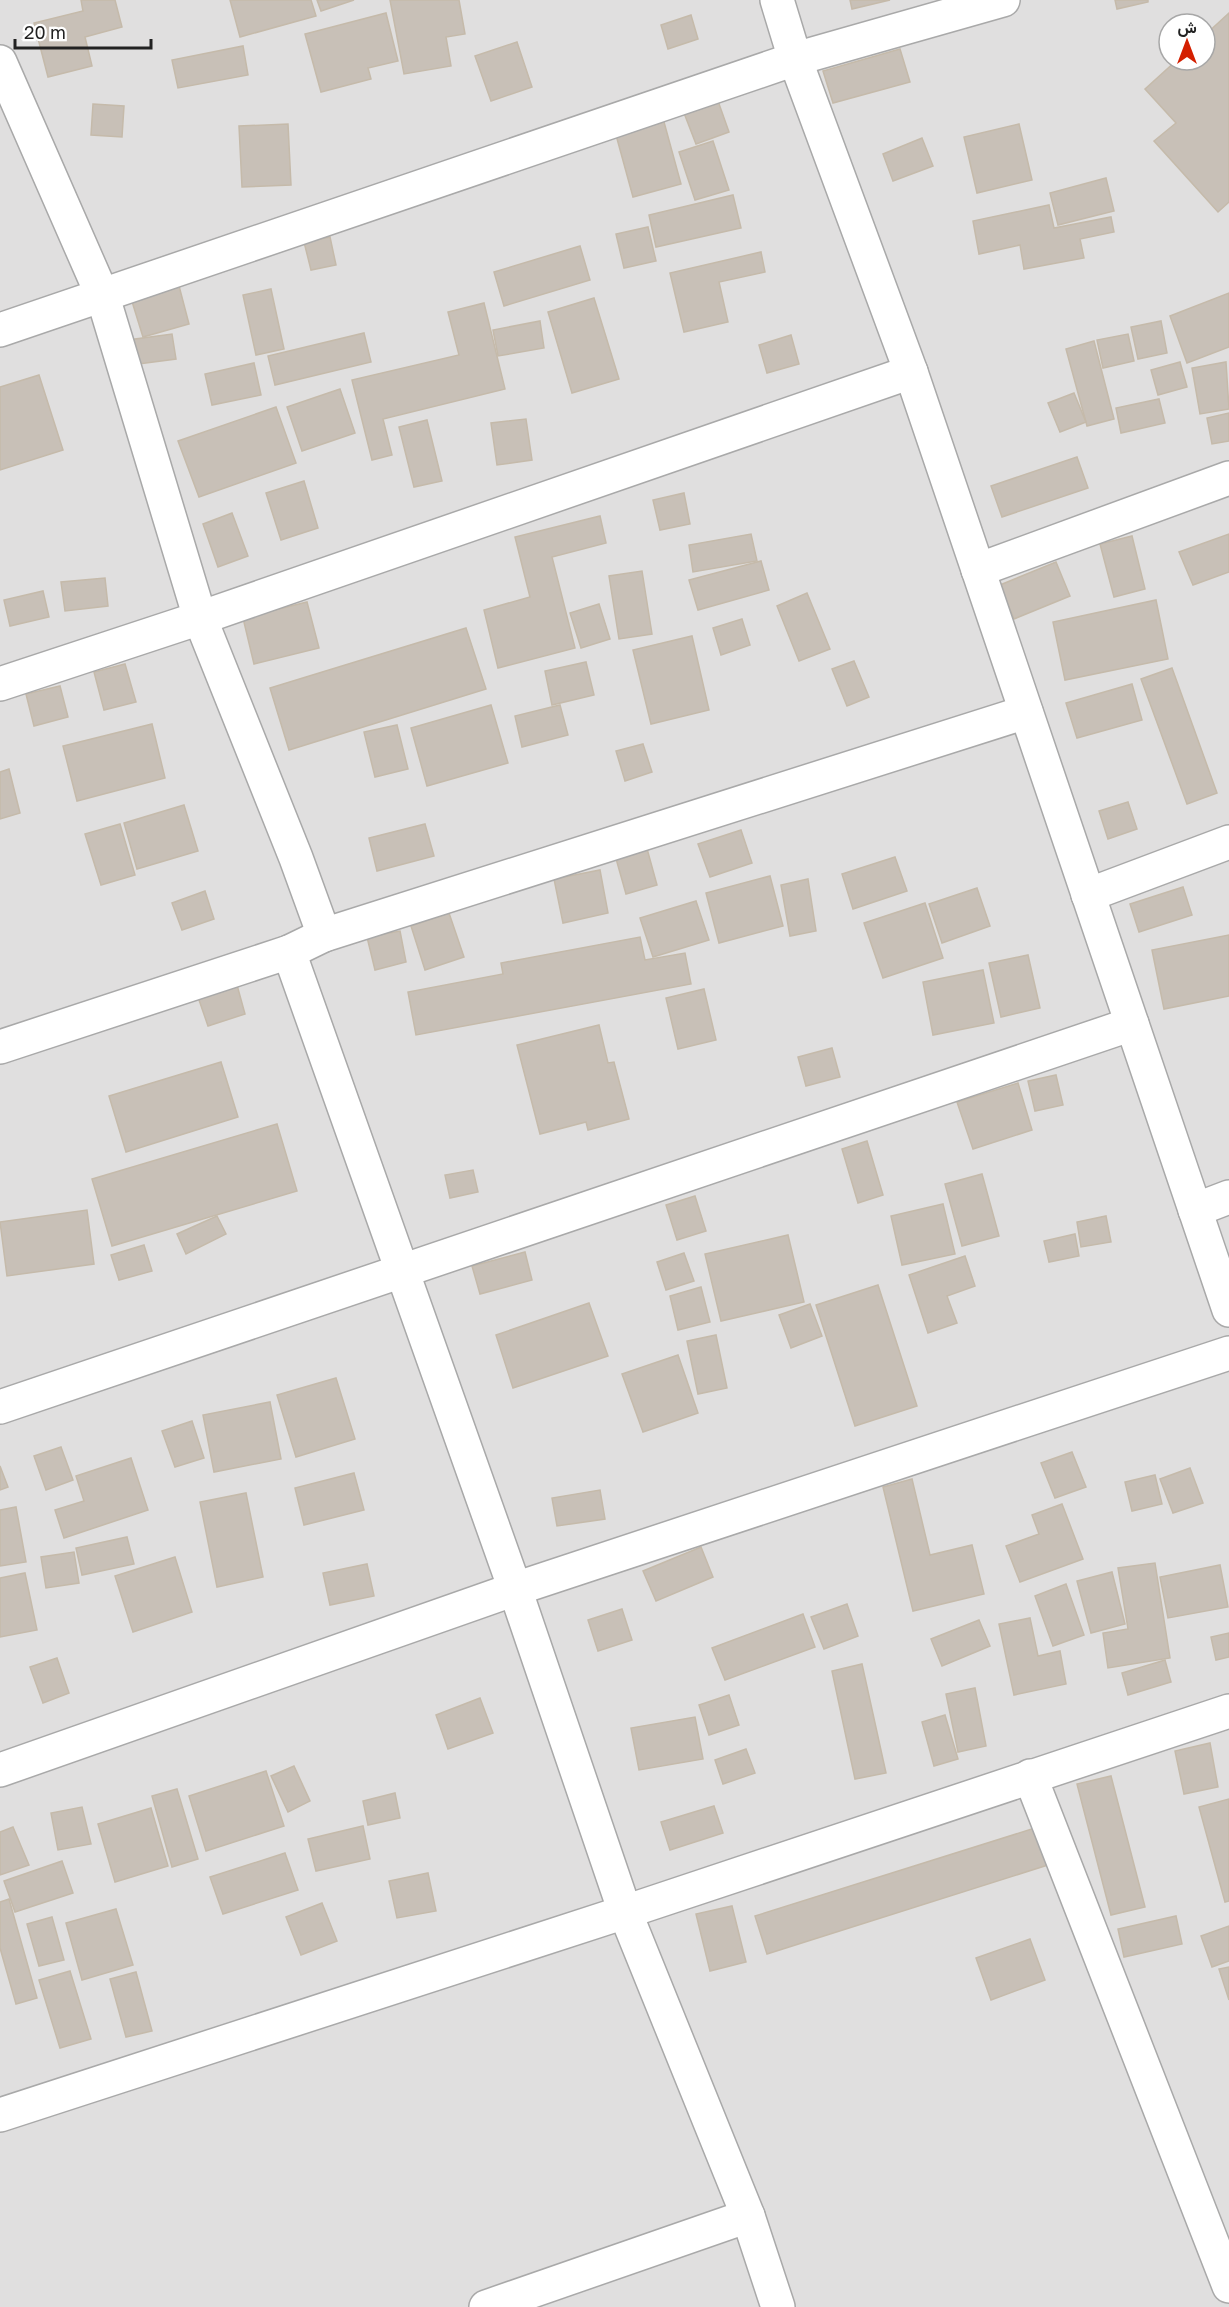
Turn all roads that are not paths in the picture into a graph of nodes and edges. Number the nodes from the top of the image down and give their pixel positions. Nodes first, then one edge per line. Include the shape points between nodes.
1 (777, 0) edge
2 (1003, 0) edge
3 (795, 59) junction
4 (0, 62) edge
5 (103, 297) junction
6 (0, 330) edge
7 (911, 372) junction
8 (1229, 478) edge
9 (978, 570) junction
10 (200, 618) junction
11 (0, 684) edge
12 (1026, 712) junction
13 (1229, 842) edge
14 (1088, 895) junction
15 (324, 935) junction
16 (289, 952) junction
17 (1132, 1024) junction
18 (0, 1047) edge
19 (1229, 1197) edge
20 (1195, 1210) junction
21 (403, 1272) junction
22 (1229, 1310) edge
23 (1229, 1353) edge
24 (0, 1407) edge
25 (515, 1589) junction
26 (1229, 1711) edge
27 (0, 1770) edge
28 (1030, 1776) junction
29 (625, 1912) junction
30 (0, 2115) edge
31 (748, 2216) junction
32 (1229, 2286) edge
33 (486, 2307) edge
34 (778, 2307) edge

1 - 3 street
2 - 3 street
3 - 5 street
3 - 7 street
4 - 5 street
5 - 6 street
5 - 10 street
7 - 9 street
7 - 10 street
8 - 9 street
9 - 12 street
10 - 11 street
10 - 15 street
12 - 14 street
12 - 15 street
13 - 14 street
14 - 17 street
15 - 16 street
16 - 18 street
16 - 21 street
17 - 20 street
17 - 21 street
19 - 20 street
20 - 22 street
21 - 24 street
21 - 25 street
23 - 25 street
25 - 27 street
25 - 29 street
26 - 28 street
28 - 29 street
28 - 32 street
29 - 30 street
29 - 31 street
31 - 33 street
31 - 34 street

